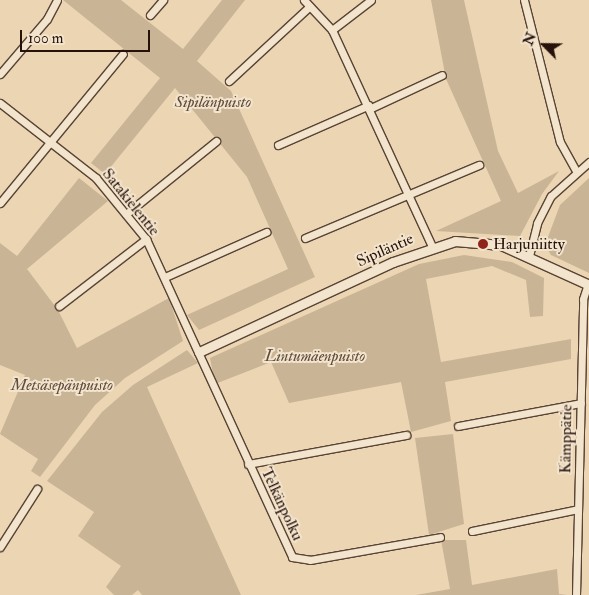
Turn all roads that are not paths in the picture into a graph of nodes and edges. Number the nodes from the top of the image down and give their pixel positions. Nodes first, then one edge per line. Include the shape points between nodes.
1 (57, 0) edge
2 (163, 0) edge
3 (371, 0) edge
4 (524, 0) edge
5 (307, 3) edge
6 (150, 15) dead end
7 (332, 30) junction
8 (123, 54) dead end
9 (0, 74) edge
10 (442, 75) dead end
11 (229, 80) dead end
12 (0, 102) edge
13 (370, 106) junction
14 (216, 141) dead end
15 (50, 142) junction
16 (278, 145) dead end
17 (589, 162) edge
18 (479, 165) dead end
19 (576, 171) junction
20 (407, 193) junction
21 (0, 203) edge
22 (126, 214) junction
23 (266, 232) dead end
24 (305, 238) dead end
25 (146, 239) junction
26 (432, 246) junction
27 (530, 256) junction
28 (165, 277) junction
29 (589, 285) edge
30 (59, 306) dead end
31 (199, 352) junction
32 (581, 403) junction
33 (458, 426) dead end
34 (406, 435) dead end
35 (248, 464) junction
36 (37, 490) dead end
37 (578, 509) junction
38 (472, 531) dead end
39 (440, 537) dead end
40 (0, 548) edge
41 (576, 595) edge

1 - 9 street via 47,19
2 - 6 street
3 - 7 street
4 - 19 street via 560,142
5 - 7 street
5 - 11 street
7 - 13 street
8 - 15 street
10 - 13 street
12 - 15 street, Satakielentie
13 - 16 street
13 - 20 street
14 - 22 street
15 - 21 street
15 - 22 street, Satakielentie via 96,178
17 - 19 street
18 - 20 street
19 - 27 street via 551,196 537,223
20 - 24 street
20 - 26 street
22 - 25 street, Satakielentie
23 - 28 street
25 - 28 street, Satakielentie
25 - 30 street
26 - 27 street, Sipiläntie via 482,242
26 - 31 street, Sipiläntie
27 - 29 street, Sipiläntie
28 - 31 street, Satakielentie
29 - 32 street, Kämppätie via 583,299
31 - 35 street, Telkänpolku
32 - 33 street
32 - 37 street, Kämppätie
34 - 35 street
35 - 39 street, Telkänpolku via 286,550 301,560
36 - 40 street
37 - 38 street
37 - 41 street, Kämppätie

